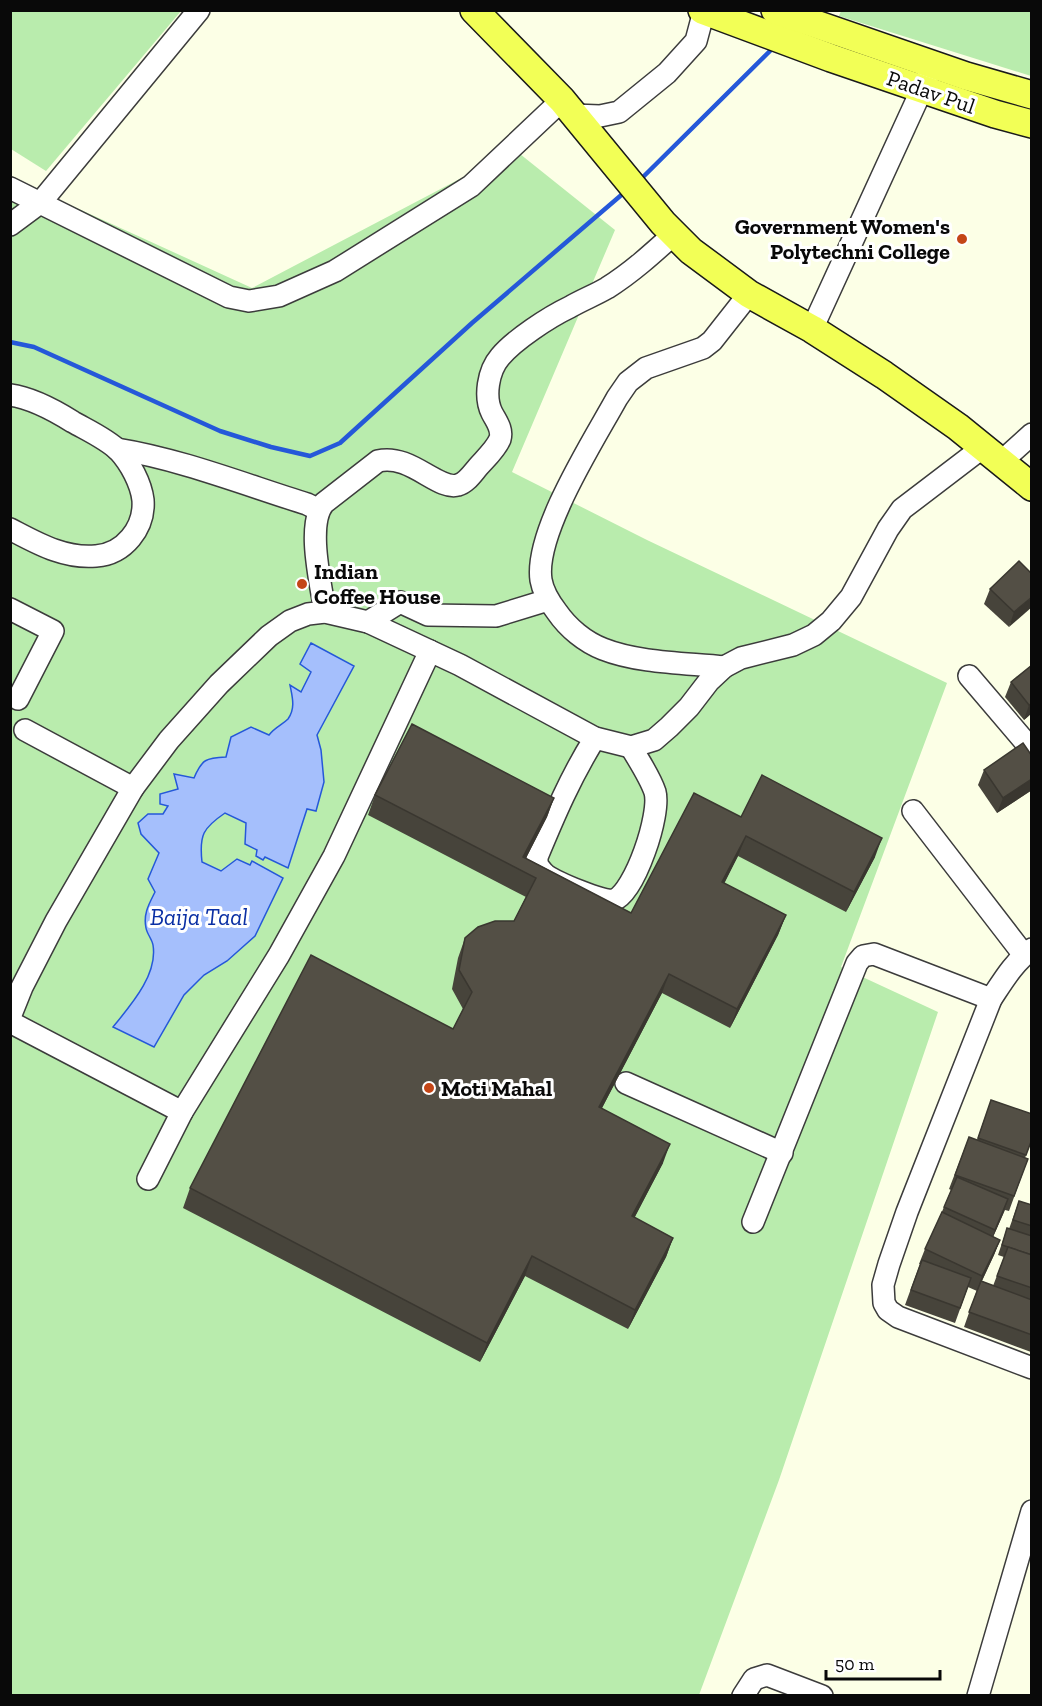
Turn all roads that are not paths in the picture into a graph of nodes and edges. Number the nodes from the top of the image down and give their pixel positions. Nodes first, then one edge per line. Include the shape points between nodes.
1 (200, 10) edge
2 (474, 10) edge
3 (775, 10) edge
4 (703, 11) edge
5 (933, 64) junction
6 (923, 89) junction
7 (1032, 95) edge
8 (572, 112) junction
9 (1032, 124) edge
10 (10, 188) edge
11 (40, 202) junction
12 (10, 225) edge
13 (668, 228) junction
14 (749, 294) junction
15 (812, 329) junction
16 (10, 395) edge
17 (1032, 434) edge
18 (117, 449) junction
19 (991, 455) junction
20 (1032, 487) edge
21 (321, 506) junction
22 (10, 529) edge
23 (548, 600) junction
24 (10, 609) edge
25 (325, 612) junction
26 (368, 622) junction
27 (430, 651) junction
28 (724, 667) junction
29 (969, 676) dead end
30 (14, 698) edge
31 (18, 734) edge
32 (595, 738) junction
33 (631, 747) junction
34 (1032, 750) edge
35 (133, 788) junction
36 (913, 811) dead end
37 (1028, 952) edge
38 (992, 999) junction
39 (10, 1017) edge
40 (10, 1022) edge
41 (626, 1083) dead end
42 (183, 1112) junction
43 (782, 1153) junction
44 (148, 1179) dead end
45 (753, 1222) dead end
46 (1031, 1367) edge
47 (1032, 1511) edge
48 (744, 1695) edge
49 (822, 1695) edge
50 (978, 1695) edge

1 - 11 street
2 - 8 main road
3 - 5 main road, Padav Pul
4 - 6 main road, Padav Pul
4 - 8 street via 696,41 667,73 620,112 600,116
5 - 6 street
5 - 7 main road, Padav Pul
6 - 9 main road, Padav Pul
6 - 15 street
8 - 11 street via 471,186 335,272 279,296 249,301 229,297
8 - 13 main road
10 - 11 street
11 - 12 street
13 - 14 main road via 691,251
13 - 21 street via 634,270 544,322 500,358 491,372 488,396 500,439 466,481 449,485 387,458 378,460
14 - 15 main road
14 - 23 street via 703,348 646,368 628,381 558,507 545,539 541,580
15 - 19 main road via 958,427
16 - 18 street via 25,397
17 - 19 street
18 - 21 street
18 - 22 street via 129,464 143,499 141,520 126,544 111,553 74,555 52,551
19 - 20 main road
19 - 28 street via 902,509 851,597 814,635
21 - 25 street via 315,538
23 - 26 street via 496,616 428,615 400,602
23 - 28 street via 563,621 603,649 635,657
24 - 30 street via 53,631
25 - 26 street
25 - 35 street via 290,621 269,636 219,684
26 - 27 street
27 - 32 street
27 - 42 street via 334,856
28 - 33 street via 654,740
29 - 34 street
30 - 31 street via 26,708 28,721
31 - 35 street
32 - 33 street
32 - 33 street via 556,812 537,865 545,875 612,901 622,896 630,883 656,812 655,792
35 - 39 street via 56,921
36 - 37 street
37 - 38 street
38 - 43 street via 874,954 863,956
38 - 46 street via 907,1212 883,1285 884,1303 898,1317
40 - 42 street
41 - 43 street
42 - 44 street
43 - 45 street
47 - 50 street
48 - 49 street via 754,1679 767,1675

